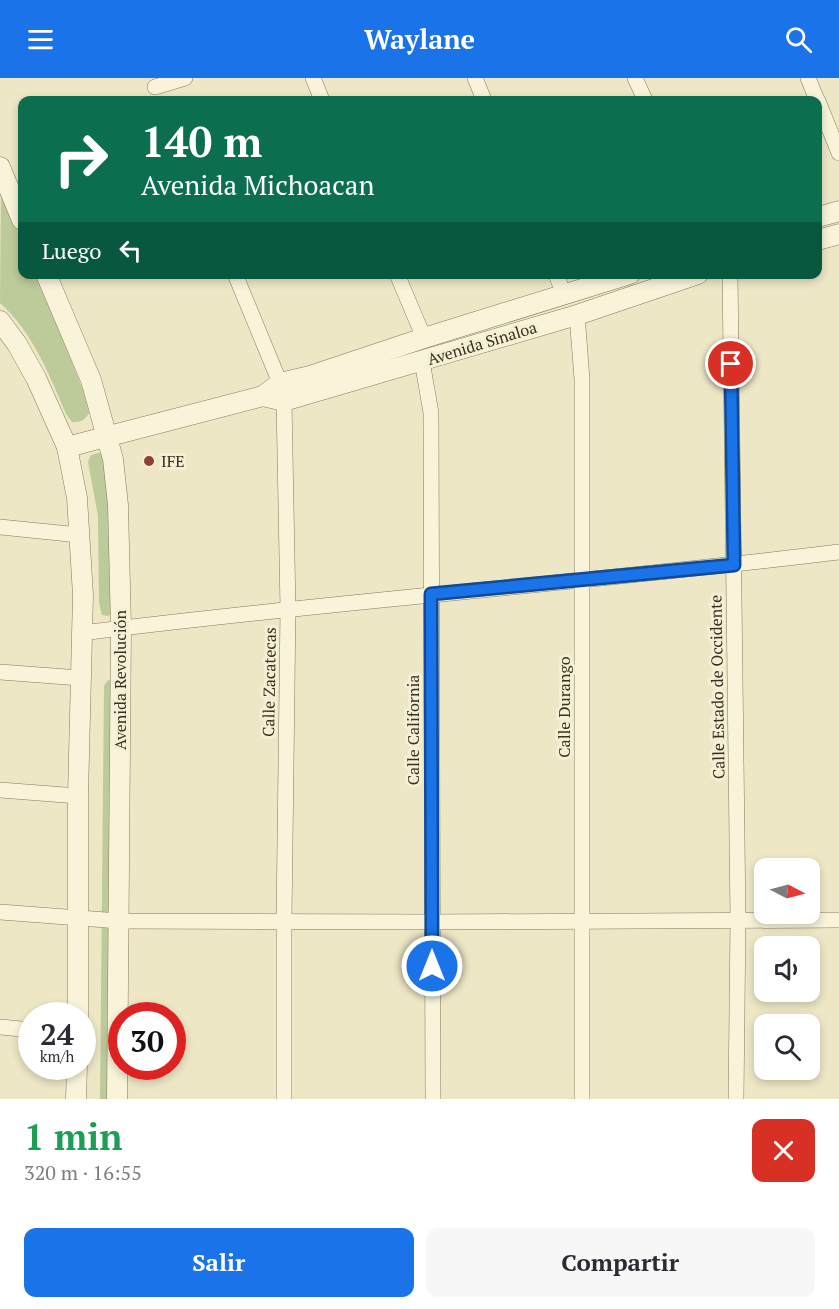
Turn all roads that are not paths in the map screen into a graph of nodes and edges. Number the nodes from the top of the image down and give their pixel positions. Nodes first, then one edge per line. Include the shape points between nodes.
1 (185, 78) edge
2 (313, 78) edge
3 (475, 78) edge
4 (635, 78) edge
5 (808, 78) edge
6 (156, 89) edge
7 (320, 96) edge
8 (482, 96) edge
9 (643, 96) edge
10 (815, 96) edge
11 (822, 113) edge
12 (839, 153) edge
13 (0, 167) edge
14 (18, 210) edge
15 (839, 211) edge
16 (822, 216) edge
17 (839, 234) edge
18 (822, 239) edge
19 (48, 279) edge
20 (237, 279) edge
21 (399, 279) edge
22 (558, 279) edge
23 (614, 279) edge
24 (683, 279) edge
25 (730, 279) edge
26 (564, 295) junction
27 (577, 315) junction
28 (0, 321) edge
29 (424, 338) junction
30 (422, 361) junction
31 (282, 392) junction
32 (108, 436) junction
33 (68, 447) junction
34 (0, 527) edge
35 (80, 535) junction
36 (839, 552) edge
37 (734, 565) junction
38 (581, 580) junction
39 (431, 594) junction
40 (288, 609) junction
41 (121, 628) junction
42 (82, 633) junction
43 (0, 672) edge
44 (80, 678) junction
45 (0, 790) edge
46 (78, 796) junction
47 (0, 912) edge
48 (79, 919) junction
49 (839, 920) edge
50 (119, 921) junction
51 (284, 921) junction
52 (583, 921) junction
53 (738, 921) junction
54 (432, 922) junction
55 (78, 1002) edge
56 (0, 1028) edge
57 (18, 1029) edge
58 (77, 1080) edge
59 (76, 1099) edge
60 (117, 1099) edge
61 (284, 1099) edge
62 (433, 1099) edge
63 (582, 1099) edge
64 (736, 1099) edge

1 - 6 street
2 - 7 street
3 - 8 street
4 - 9 street
5 - 10 street
11 - 12 street
13 - 14 street
15 - 16 street
17 - 18 street
19 - 32 street, Avenida Revolución via 91,380
20 - 31 street, Calle Zacatecas
21 - 29 street
22 - 26 street
23 - 26 street, Avenida Sinaloa
24 - 27 street, Avenida Sinaloa
25 - 37 street, Calle Estado de Occidente
26 - 29 street, Avenida Sinaloa
27 - 30 street, Avenida Sinaloa
27 - 38 street, Calle Durango via 582,379
28 - 33 street via 36,378
29 - 31 street, Avenida Sinaloa via 310,376
30 - 31 street, Avenida Sinaloa
30 - 39 street, Calle California via 431,413
31 - 32 street, Avenida Sinaloa
31 - 40 street, Calle Zacatecas
32 - 33 street, Avenida Sinaloa
32 - 41 street, Avenida Revolución via 118,506
33 - 35 street
34 - 35 street
35 - 42 street
36 - 37 street
37 - 38 street
37 - 53 street, Calle Estado de Occidente
38 - 39 street
38 - 52 street, Calle Durango
39 - 40 street
39 - 54 street, Calle California
40 - 41 street
40 - 51 street, Calle Zacatecas
41 - 42 street
41 - 50 street, Avenida Revolución
42 - 44 street
43 - 44 street
44 - 46 street
45 - 46 street
46 - 48 street
47 - 48 street
48 - 50 street
48 - 55 street
49 - 53 street
50 - 51 street
50 - 60 street, Avenida Revolución
51 - 54 street
51 - 61 street, Calle Zacatecas
52 - 53 street
52 - 54 street
52 - 63 street, Calle Durango
53 - 64 street, Calle Estado de Occidente
54 - 62 street, Calle California
56 - 57 street
58 - 59 street

